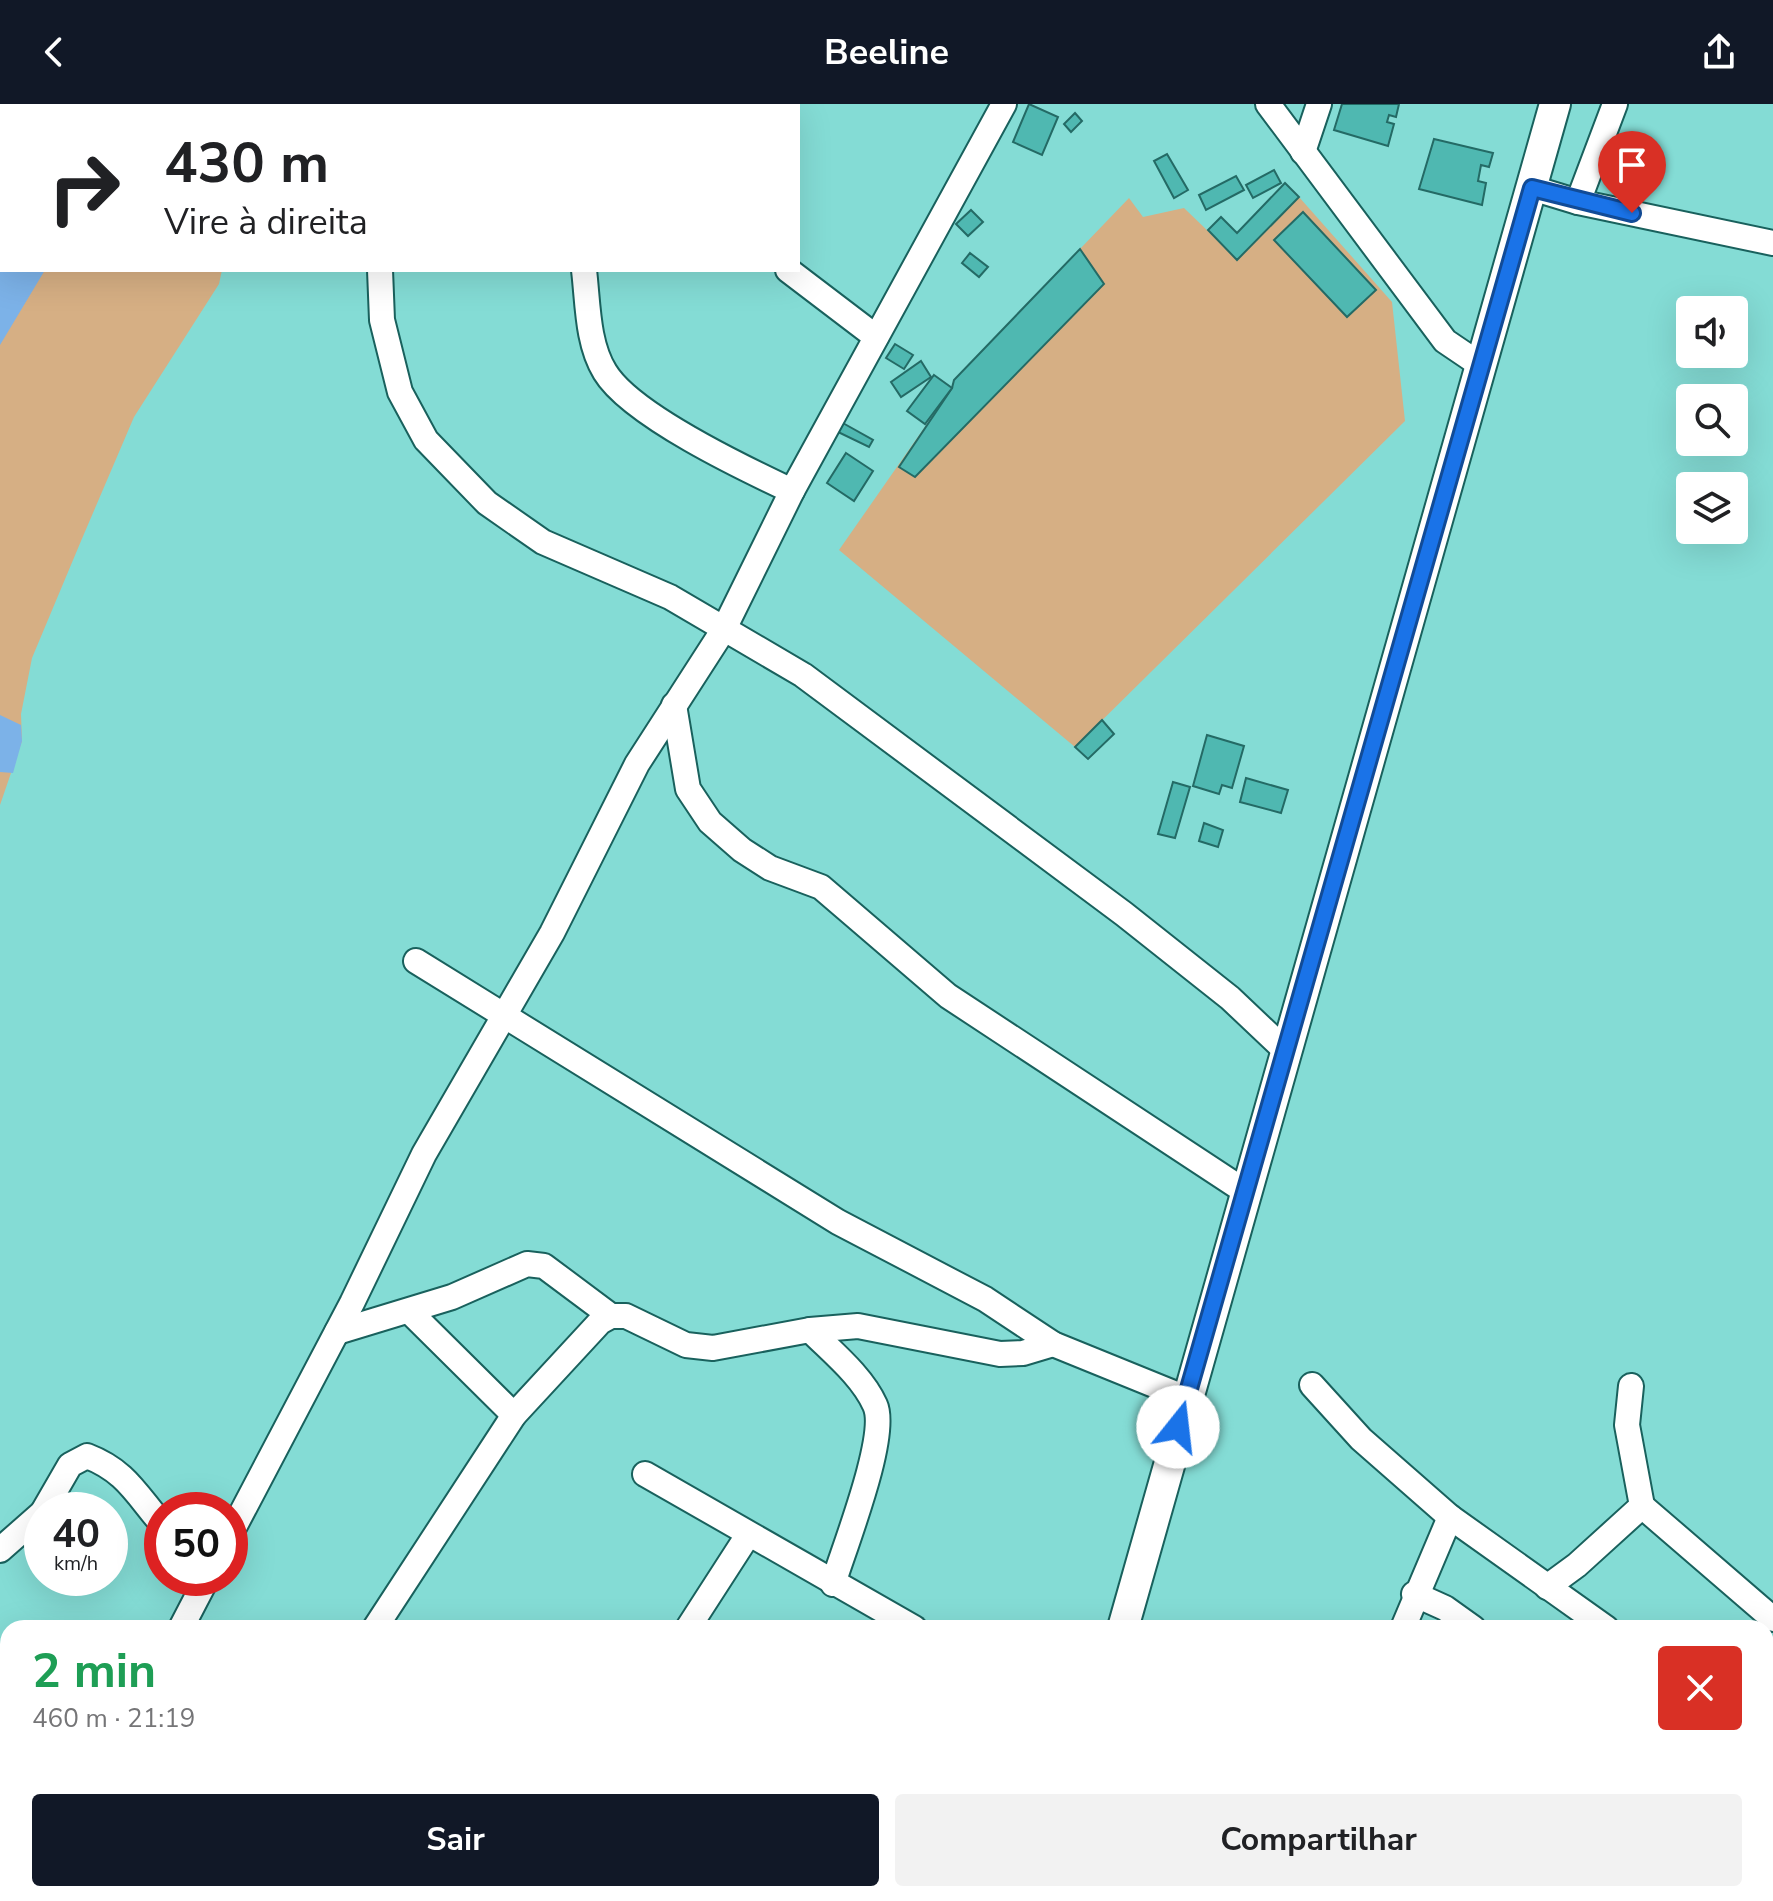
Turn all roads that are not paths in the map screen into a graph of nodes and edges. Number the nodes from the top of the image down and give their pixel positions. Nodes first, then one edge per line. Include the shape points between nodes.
1 (1004, 104) edge
2 (1268, 104) edge
3 (1319, 104) edge
4 (1555, 104) edge
5 (1615, 104) edge
6 (1303, 152) junction
7 (1532, 188) junction
8 (1578, 202) junction
9 (1773, 243) edge
10 (380, 272) edge
11 (584, 272) edge
12 (791, 272) edge
13 (876, 337) junction
14 (1479, 364) junction
15 (792, 491) junction
16 (724, 629) junction
17 (674, 705) junction
18 (416, 961) dead end
19 (505, 1017) junction
20 (1286, 1051) junction
21 (1246, 1192) junction
22 (409, 1311) junction
23 (611, 1316) junction
24 (810, 1330) junction
25 (337, 1332) junction
26 (1053, 1344) junction
27 (1312, 1385) dead end
28 (1631, 1386) dead end
29 (1186, 1398) junction
30 (514, 1415) junction
31 (645, 1474) dead end
32 (54, 1492) edge
33 (144, 1501) edge
34 (248, 1501) edge
35 (1642, 1506) junction
36 (1450, 1517) junction
37 (24, 1528) edge
38 (748, 1535) junction
39 (0, 1550) edge
40 (833, 1584) junction
41 (1547, 1587) junction
42 (1414, 1594) junction
43 (198, 1596) edge
44 (1773, 1619) edge
45 (185, 1620) edge
46 (380, 1620) edge
47 (693, 1620) edge
48 (899, 1620) edge
49 (1125, 1620) edge
50 (1406, 1620) edge
51 (1462, 1620) edge
52 (1594, 1620) edge

1 - 13 street
2 - 6 street
3 - 6 street
4 - 7 main road
5 - 8 street
6 - 14 street via 1445,341
7 - 8 street
7 - 14 main road
8 - 9 street
10 - 16 street via 382,320 400,392 426,440 487,503 543,542 670,597
11 - 15 street via 593,342 605,372 621,391 723,456
12 - 13 street
13 - 15 street
14 - 20 main road
15 - 16 street
16 - 17 street
16 - 20 street via 803,675 891,738 1219,988
17 - 19 street via 637,764
17 - 21 street via 688,789 710,822 742,850 770,868 821,887 948,996
18 - 19 street
19 - 25 street via 424,1154
19 - 26 street via 838,1222 985,1299
20 - 21 main road
21 - 29 main road
22 - 23 street via 527,1264 544,1266
22 - 25 street
22 - 30 street
23 - 24 street via 626,1316 686,1345 713,1348
23 - 30 street
24 - 26 street via 858,1326 1000,1354
24 - 40 street via 876,1406 880,1433
25 - 34 street
26 - 29 street
27 - 36 street via 1361,1439
28 - 35 street via 1627,1425
29 - 49 main road
30 - 46 street
31 - 38 street
32 - 33 street via 70,1465 87,1456 111,1465
35 - 41 street
35 - 44 street
36 - 41 street
36 - 42 street
37 - 39 street
38 - 40 street
38 - 47 street
40 - 48 street
41 - 52 street
42 - 50 street
42 - 51 street
43 - 45 street

